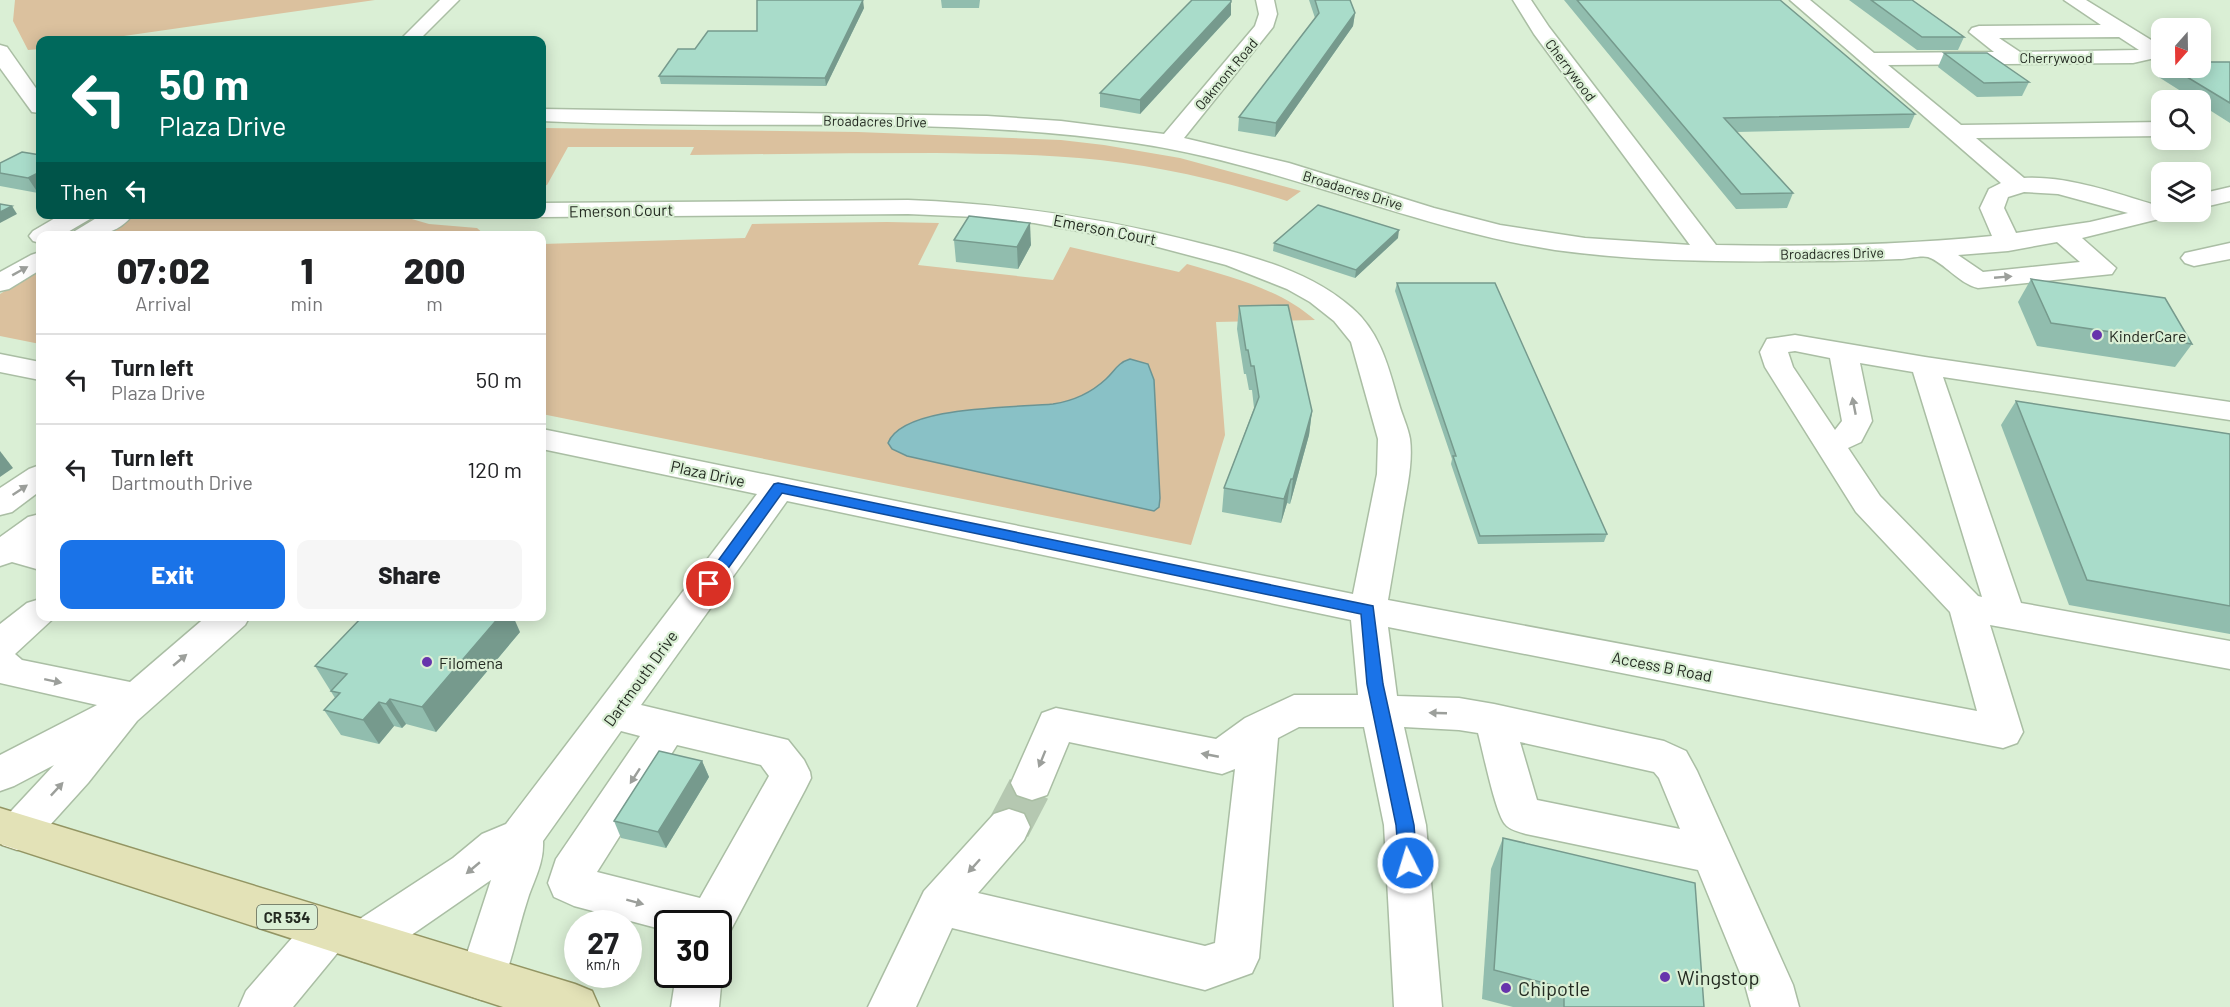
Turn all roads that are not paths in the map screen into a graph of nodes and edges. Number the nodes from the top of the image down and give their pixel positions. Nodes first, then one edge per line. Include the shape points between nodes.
1 (450, 0) edge
2 (1265, 0) edge
3 (1522, 0) edge
4 (1799, 0) edge
5 (2073, 0) edge
6 (2124, 31) junction
7 (413, 36) edge
8 (0, 51) edge
9 (2014, 57) junction
10 (1869, 59) junction
11 (36, 102) edge
12 (546, 115) edge
13 (2151, 129) edge
14 (1955, 132) junction
15 (1169, 142) junction
16 (2019, 186) junction
17 (2230, 194) edge
18 (2211, 198) edge
19 (546, 210) edge
20 (2151, 210) edge
21 (2151, 214) edge
22 (72, 219) edge
23 (113, 219) edge
24 (50, 231) edge
25 (92, 231) edge
26 (2062, 234) junction
27 (36, 239) edge
28 (2008, 243) junction
29 (1933, 249) junction
30 (2230, 251) edge
31 (1709, 253) junction
32 (0, 258) edge
33 (2194, 258) dead end
34 (36, 262) edge
35 (0, 283) edge
36 (1843, 352) junction
37 (0, 363) edge
38 (1925, 366) junction
39 (36, 371) edge
40 (2230, 411) edge
41 (546, 440) edge
42 (1829, 445) junction
43 (36, 479) edge
44 (778, 488) junction
45 (0, 504) edge
46 (36, 528) edge
47 (3, 551) edge
48 (36, 557) edge
49 (1967, 607) junction
50 (1368, 610) junction
51 (2006, 614) junction
52 (36, 615) edge
53 (226, 621) edge
54 (0, 648) edge
55 (2230, 655) edge
56 (0, 662) edge
57 (129, 704) junction
58 (1381, 711) junction
59 (614, 714) junction
60 (1494, 720) junction
61 (668, 727) junction
62 (1259, 729) junction
63 (0, 774) edge
64 (1032, 783) tunnel mouth
65 (1009, 827) tunnel mouth
66 (9, 829) edge
67 (521, 837) junction
68 (1713, 854) junction
69 (940, 905) junction
70 (664, 910) edge
71 (717, 910) edge
72 (346, 935) junction
73 (482, 978) junction
74 (697, 988) edge
75 (263, 1007) edge
76 (575, 1007) edge
77 (695, 1007) edge
78 (892, 1007) edge
79 (1418, 1007) edge
80 (1775, 1007) edge

1 - 7 street
2 - 15 street, Oakmont Road via 1268,14 1264,27
3 - 31 street, Cherrywood
4 - 10 street
5 - 6 street, Cherrywood
6 - 9 street, Cherrywood via 2149,46 2148,54
6 - 9 street via 1979,32
8 - 11 street
9 - 10 street, Cherrywood
10 - 14 street
12 - 15 street, Broadacres Drive via 1024,124
13 - 14 street
14 - 16 street
15 - 31 street, Broadacres Drive via 1275,166 1468,225 1519,236 1617,250
16 - 20 street via 2065,189
16 - 28 street via 2002,189 1992,208
17 - 18 street
19 - 50 street, Emerson Court via 985,210 1141,235 1235,260 1296,283 1338,310 1364,340 1394,439 1393,474
21 - 26 street, Broadacres Drive
22 - 24 street
23 - 25 street
26 - 28 street, Broadacres Drive
29 -> 26 street via 1978,280 2103,268
27 - 32 street
28 - 29 street, Broadacres Drive
29 - 31 street, Broadacres Drive
30 - 33 street
35 -> 34 street
36 - 38 street
42 -> 36 street via 1850,435 1857,421
36 - 42 street via 1795,343 1777,345 1774,352 1779,368
37 - 39 street
38 - 40 street
38 - 51 street
41 - 44 street, Plaza Drive
42 - 49 street via 1868,504
45 -> 43 street
44 - 50 street, Plaza Drive
44 - 59 street, Dartmouth Drive
46 - 47 street
47 - 48 street
49 - 50 street, Access B Road via 2003,732
49 - 51 street
50 - 58 street, Emerson Court
51 - 55 street
52 - 54 street
57 -> 53 street
56 -> 57 street via 11,672
57 - 63 street
66 -> 57 street via 74,771
60 -> 58 street via 1459,714
58 - 62 street via 1294,711
58 - 79 street, Emerson Court via 1405,825
59 - 61 street
59 - 67 street, Dartmouth Drive
60 - 68 street via 1664,758 1677,771
60 - 68 street via 1520,813
61 -> 70 street via 572,873 570,883
61 - 71 street via 774,752 790,772
62 -> 64 street via 1222,757 1056,724
62 - 69 street via 1236,958 1206,968
65 -> 69 street
66 - 72 main road, CR 534
67 -> 72 street, Dartmouth Drive via 496,847 469,872
67 - 73 street via 522,857
68 - 80 street
69 - 78 street
72 - 73 main road, CR 534
72 - 75 street, Dartmouth Drive
73 - 76 main road, CR 534
74 - 77 street

